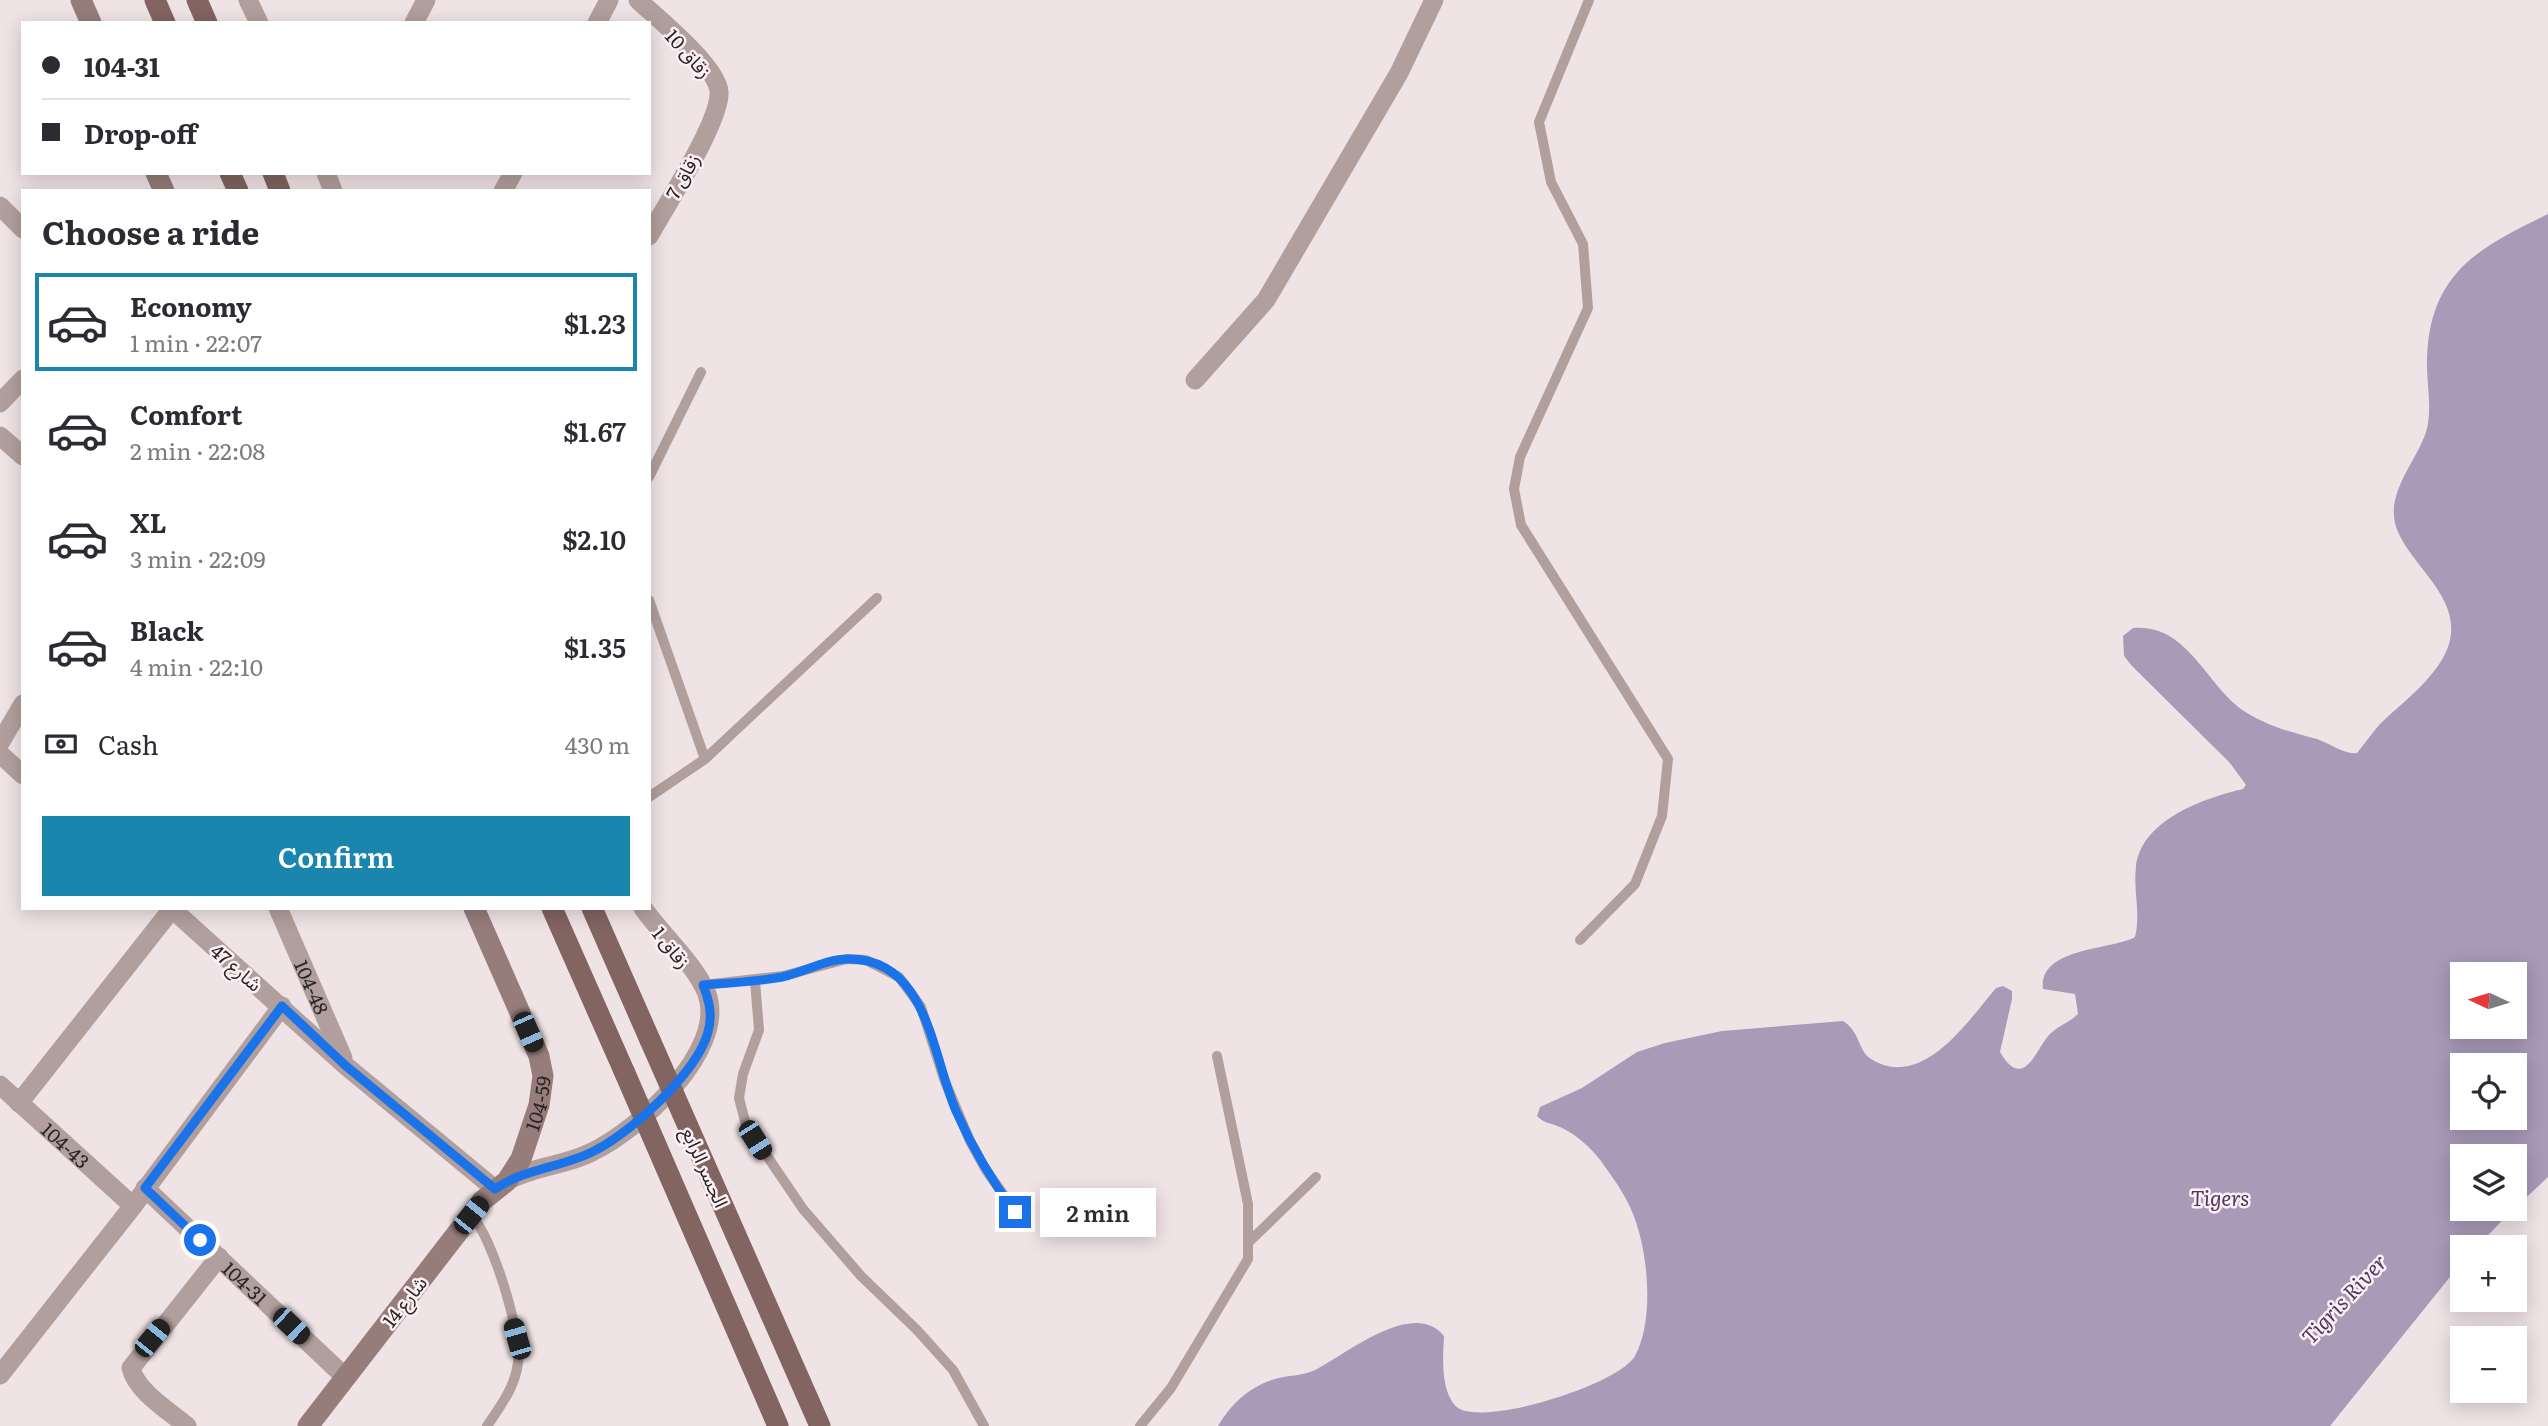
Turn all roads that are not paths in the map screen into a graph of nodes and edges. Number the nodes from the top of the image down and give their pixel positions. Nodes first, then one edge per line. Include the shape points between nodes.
1 (81, 0) edge
2 (155, 0) edge
3 (197, 0) edge
4 (248, 0) edge
5 (610, 0) edge
6 (638, 0) edge
7 (1434, 0) edge
8 (1589, 0) edge
9 (90, 21) edge
10 (163, 21) edge
11 (206, 21) edge
12 (258, 21) edge
13 (598, 21) edge
14 (715, 115) joint
15 (0, 206) edge
16 (21, 227) edge
17 (651, 232) edge
18 (701, 372) dead end
19 (1195, 380) dead end
20 (21, 381) edge
21 (0, 403) edge
22 (0, 436) edge
23 (21, 454) edge
24 (651, 473) edge
25 (877, 598) dead end
26 (651, 606) edge
27 (21, 707) edge
28 (0, 743) edge
29 (0, 754) edge
30 (705, 759) junction
31 (21, 773) edge
32 (651, 796) edge
33 (170, 910) edge
34 (172, 910) edge
35 (279, 910) edge
36 (475, 910) edge
37 (553, 910) edge
38 (593, 910) edge
39 (645, 910) edge
40 (1580, 940) dead end
41 (755, 981) junction
42 (703, 985) junction
43 (282, 1006) junction
44 (1217, 1056) dead end
45 (346, 1066) junction
46 (0, 1085) edge
47 (19, 1103) junction
48 (1316, 1177) dead end
49 (501, 1185) junction
50 (145, 1188) junction
51 (133, 1206) junction
52 (471, 1215) junction
53 (1025, 1225) dead end
54 (1250, 1241) junction
55 (219, 1257) junction
56 (0, 1375) edge
57 (345, 1377) junction
58 (187, 1426) edge
59 (308, 1426) edge
60 (486, 1426) edge
61 (778, 1426) edge
62 (820, 1426) edge
63 (984, 1426) edge
64 (1140, 1426) edge

1 - 9 street
2 - 10 main road
3 - 11 main road
4 - 12 street
5 - 13 street
6 - 14 street, زقاق 10 via 708,68 720,90
7 - 19 street via 1399,73 1266,300
8 - 40 lane via 1539,122 1551,182 1583,244 1588,308 1520,457 1514,489 1521,525 1668,759 1662,816 1635,884
14 - 17 street, زقاق 7
15 - 16 street
18 - 24 lane
20 - 21 street
22 - 23 street
25 - 30 lane
26 - 30 lane
27 - 28 street
29 - 31 street
30 - 32 lane
33 - 47 street
34 - 43 street, شارع 47
35 - 45 street, 104-48
36 - 49 street, 104-59 via 539,1056 543,1076 527,1144 515,1171
37 - 61 main road, الجسر الرابع, bridge
38 - 62 main road, الجسر الرابع, bridge
39 - 42 street, زقاق 1
41 - 42 lane
41 - 53 lane via 847,959 875,963 900,977 921,1007 970,1141
41 - 63 lane via 759,1030 739,1098 746,1125 803,1209 953,1370
42 - 49 street via 710,1019 704,1042 672,1087 642,1118 591,1153 519,1174
43 - 45 street, شارع 47
43 - 50 street
44 - 54 lane via 1248,1204
45 - 49 street, شارع 47
46 - 47 street, 104-43
47 - 51 street, 104-43
48 - 54 lane
49 - 52 street, شارع 14
50 - 51 street
50 - 55 street, 104-31
51 - 56 street
52 - 57 street, شارع 14
52 - 60 lane via 490,1241 518,1351 512,1386
54 - 64 lane via 1248,1259 1171,1388
55 - 57 street, 104-31
55 - 58 street via 131,1368 140,1386
57 - 59 street, شارع 14

